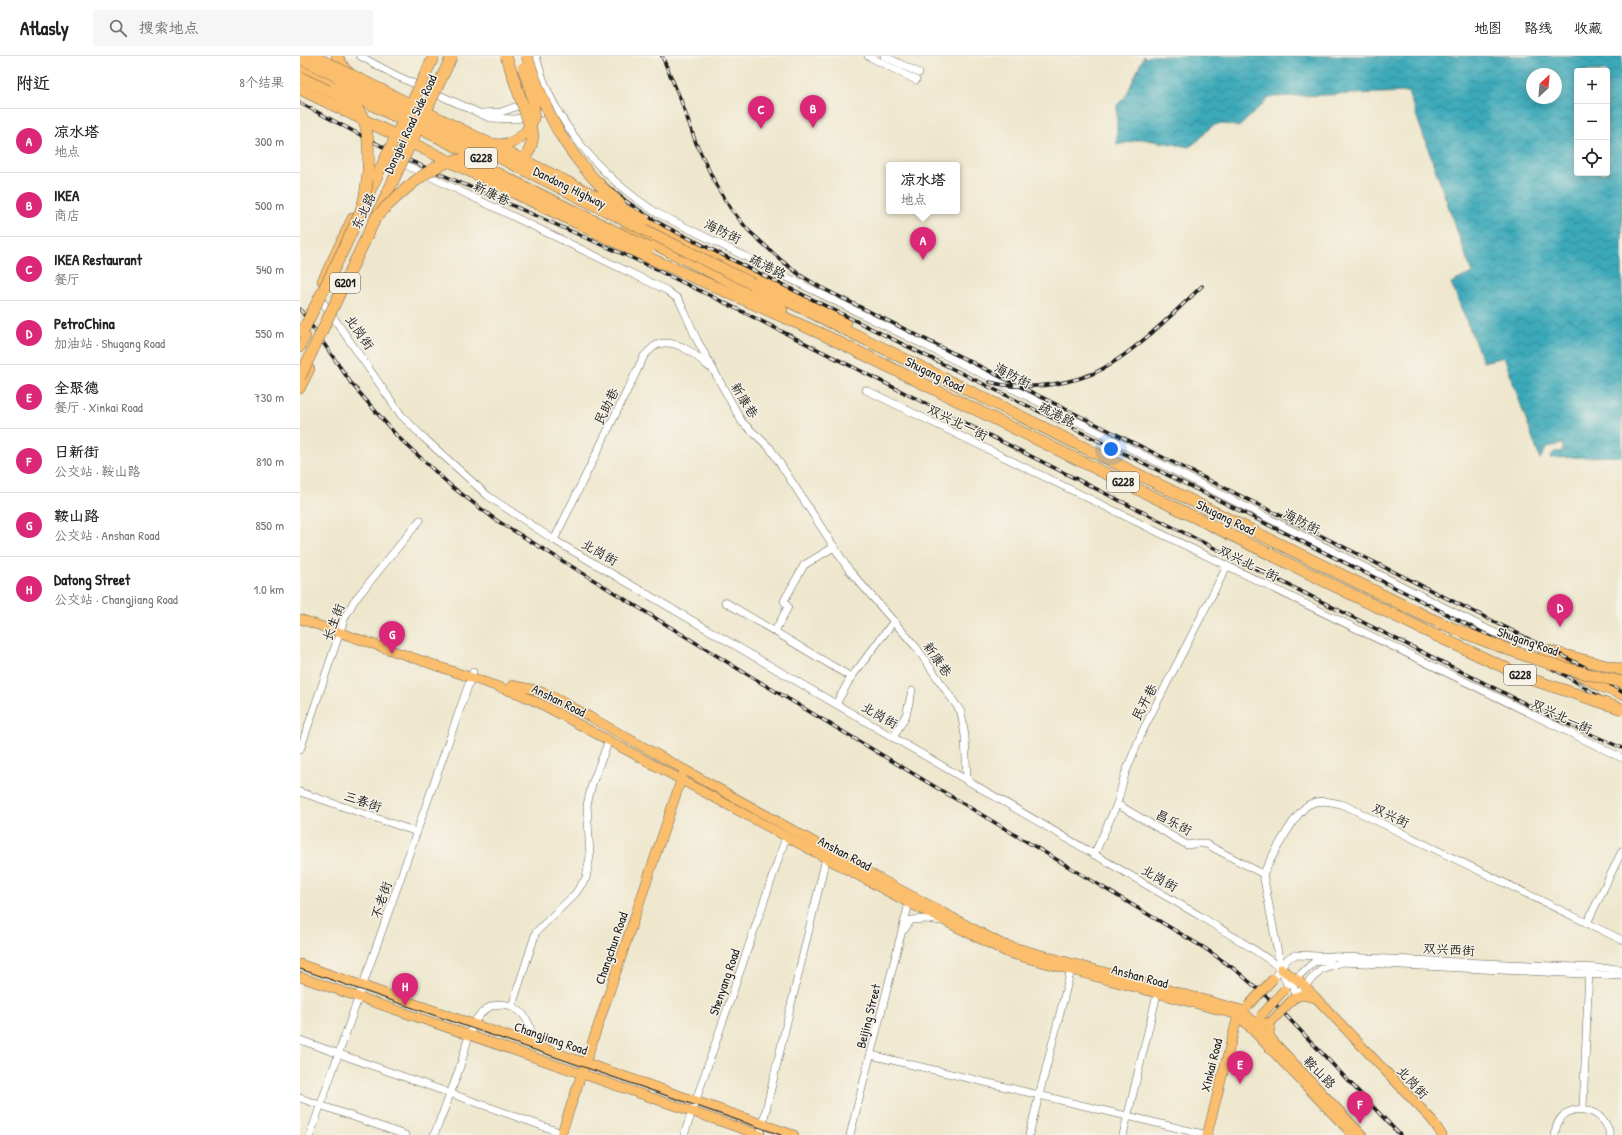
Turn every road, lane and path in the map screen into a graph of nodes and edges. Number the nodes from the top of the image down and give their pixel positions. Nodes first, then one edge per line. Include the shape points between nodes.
1 (313, 56) edge
2 (318, 56) edge
3 (337, 56) edge
4 (360, 56) edge
5 (429, 56) edge
6 (434, 56) edge
7 (438, 56) edge
8 (447, 56) edge
9 (452, 56) edge
10 (457, 56) edge
11 (506, 56) edge
12 (519, 56) edge
13 (527, 56) edge
14 (536, 56) edge
15 (868, 56) edge
16 (884, 56) edge
17 (300, 58) edge
18 (300, 69) edge
19 (352, 75) junction
20 (300, 77) edge
21 (546, 86) junction
22 (336, 87) junction
23 (300, 89) edge
24 (427, 90) junction
25 (474, 112) junction
26 (561, 115) junction
27 (488, 142) junction
28 (406, 165) junction
29 (494, 165) junction
30 (381, 177) junction
31 (363, 206) junction
32 (376, 217) junction
33 (644, 220) junction
34 (345, 243) junction
35 (647, 252) junction
36 (755, 280) junction
37 (325, 304) junction
38 (309, 309) dead end
39 (334, 317) junction
40 (317, 321) dead end
41 (326, 334) dead end
42 (824, 335) junction
43 (305, 339) edge
44 (697, 340) junction
45 (679, 346) junction
46 (300, 348) edge
47 (317, 353) dead end
48 (300, 365) edge
49 (713, 370) junction
50 (304, 374) edge
51 (300, 389) edge
52 (866, 390) dead end
53 (1105, 458) joint
54 (420, 520) dead end
55 (554, 540) junction
56 (834, 547) junction
57 (1227, 566) junction
58 (725, 602) dead end
59 (300, 612) edge
60 (300, 619) edge
61 (894, 622) junction
62 (341, 630) junction
63 (775, 631) junction
64 (1545, 652) joint
65 (1566, 661) junction
66 (1604, 667) junction
67 (1622, 670) edge
68 (472, 675) junction
69 (851, 677) junction
70 (1622, 682) edge
71 (1601, 686) junction
72 (912, 691) dead end
73 (1622, 694) edge
74 (836, 704) junction
75 (1622, 709) edge
76 (893, 738) junction
77 (610, 740) junction
78 (300, 750) edge
79 (1622, 758) edge
80 (684, 769) junction
81 (681, 779) junction
82 (967, 781) junction
83 (300, 792) edge
84 (1117, 804) junction
85 (417, 832) junction
86 (786, 837) junction
87 (1622, 851) edge
88 (1094, 855) junction
89 (826, 858) junction
90 (1263, 874) junction
91 (909, 903) junction
92 (948, 922) junction
93 (1587, 923) junction
94 (902, 933) junction
95 (1622, 940) edge
96 (1260, 955) junction
97 (1322, 955) junction
98 (1289, 957) junction
99 (1279, 958) junction
100 (1342, 962) junction
101 (300, 964) edge
102 (1307, 966) junction
103 (1071, 967) junction
104 (1281, 969) junction
105 (1622, 969) edge
106 (1589, 970) junction
107 (1622, 976) edge
108 (300, 977) edge
109 (1273, 979) joint
110 (1294, 980) junction
111 (364, 986) junction
112 (1305, 986) junction
113 (1285, 989) junction
114 (1157, 994) junction
115 (360, 998) junction
116 (1294, 998) junction
117 (1316, 998) junction
118 (512, 1006) junction
119 (1242, 1011) junction
120 (1254, 1021) junction
121 (1271, 1022) junction
122 (474, 1025) junction
123 (470, 1036) junction
124 (300, 1040) edge
125 (1231, 1040) junction
126 (1272, 1040) junction
127 (532, 1045) junction
128 (340, 1054) junction
129 (870, 1055) junction
130 (586, 1064) junction
131 (582, 1074) junction
132 (451, 1092) junction
133 (1039, 1095) junction
134 (300, 1098) edge
135 (696, 1102) junction
136 (322, 1105) junction
137 (1583, 1109) junction
138 (691, 1112) junction
139 (1128, 1116) junction
140 (764, 1125) junction
141 (562, 1134) edge
142 (310, 1135) edge
143 (405, 1135) edge
144 (434, 1135) edge
145 (684, 1135) edge
146 (760, 1135) edge
147 (794, 1135) edge
148 (850, 1135) edge
149 (1029, 1135) edge
150 (1123, 1135) edge
151 (1207, 1135) edge
152 (1353, 1135) edge
153 (1362, 1135) edge
154 (1442, 1135) edge
155 (1555, 1135) edge
156 (1610, 1135) edge

1 - 19 highway, bridge
2 - 22 highway, Dandong Highway / G228, bridge via 321,72 326,80
3 - 19 highway, bridge
4 - 24 street
5 - 24 main road, Dongbei Road Side Road
6 - 31 highway, 东北路 / G201, bridge
7 - 24 main road
8 - 24 main road, 东北路
9 - 32 highway, 东北路 / G201, bridge
10 - 24 main road, Dongbei Road Side Road
11 - 29 highway, bridge via 531,127 532,142 528,154 519,163 510,167
12 - 27 highway, bridge via 534,104 533,118 526,131 516,140 503,145
13 - 33 highway, Dandong Highway, bridge via 544,105 568,148 603,189
14 - 21 street, 海防街
15 - 16 street via 917,76
17 - 36 highway, bridge
18 - 22 highway
19 - 27 highway, bridge
20 - 31 highway, bridge via 351,104 363,118 369,137
21 - 25 street via 537,99 501,112
21 - 26 street, 海防街
22 - 29 highway, Dandong Highway / G228, bridge
23 - 35 highway, bridge
24 - 25 street
24 - 28 main road, Dongbei Road Side Road
24 - 30 main road, Dongbei Road Side Road
24 - 30 main road, 东北路
25 - 26 street via 498,120 516,119 544,112
26 - 64 street, 海防街 via 587,154 600,168 658,213 1491,631
27 - 33 highway, bridge
28 - 30 main road
28 - 39 main road, Dongbei Road Side Road
28 - 44 street, 新康巷 via 672,294 682,306
29 - 42 highway, Dandong Highway / G228 via 749,291
30 - 31 main road, Dongbei Road Side Road
30 - 37 main road, 东北路
31 - 34 main road, Dongbei Road Side Road
31 - 34 main road
31 - 43 highway, 东北路 / G201, bridge
32 - 35 highway, bridge via 390,202 434,169 458,160 468,161
32 - 50 highway, 东北路 / G201, bridge
33 - 36 highway, 疏港路
34 - 37 main road
34 - 38 main road, Dongbei Road Side Road
35 - 42 highway via 705,276 745,301
36 - 53 highway, 疏港路
37 - 39 street, 北岗街
37 - 40 main road, 东北路
39 - 41 main road, Dongbei Road Side Road
39 - 55 street, 北岗街 via 401,414 424,438 488,496
42 - 75 highway, Shugang Road / G228, bridge via 1422,629 1527,678
43 - 46 main road
43 - 48 main road
44 - 45 street via 694,345 688,347
44 - 49 street, 新康巷
45 - 49 street, 民助巷 via 694,353
45 - 55 street, 民助巷 via 657,344 644,356
47 - 50 main road
49 - 56 street, 新康巷 via 742,422 770,448
50 - 51 main road
52 - 57 street, 双兴北一街
53 - 70 highway, Shugang Road / G228, bridge via 1427,617 1524,656
54 - 62 street, 长生街 via 354,601
55 - 74 street, 北岗街
56 - 61 street, 新康巷 via 849,570
56 - 63 street via 804,565 784,601 788,607
57 - 79 street, 双兴北一街
57 - 84 street, 民开巷 via 1143,730 1125,774
58 - 63 street
59 - 62 main road, Anshan Road
60 - 62 main road, Anshan Road
61 - 69 street
61 - 82 street, 新康巷 via 916,647 961,712
62 - 68 main road, Anshan Road
62 - 78 street, 长生街
63 - 69 street
64 - 65 highway
65 - 66 highway via 1579,660
65 - 71 highway
66 - 67 highway
66 - 71 highway via 1597,678
68 - 77 main road, Anshan Road via 519,694
68 - 80 main road, Anshan Road via 554,698
68 - 85 street, 不老街
69 - 74 street
71 - 73 highway
72 - 76 street via 906,715
74 - 76 street, 北岗街
76 - 82 street, 北岗街
77 - 81 main road, Anshan Road
77 - 118 street via 592,784 587,805 590,856 586,878 575,894 536,932
80 - 81 main road, Changchun Road
80 - 103 main road, Anshan Road via 1002,944
81 - 86 main road, Anshan Road
81 - 130 main road, Changchun Road
82 - 88 street, 北岗街
83 - 85 street, 三春街
84 - 88 street, 民开巷
84 - 90 street, 昌乐街 via 1187,845 1206,844
85 - 111 street, 不老街
86 - 89 main road, Anshan Road
86 - 135 street, Shenyang Road
87 - 93 street
88 - 96 street, 北岗街 via 1200,916
89 - 91 main road, Anshan Road
89 - 140 street
90 - 93 street, 双兴街 via 1292,823 1304,808 1310,804 1331,802 1344,805
90 - 99 street
91 - 92 main road, Anshan Road
91 - 94 street, Beijing Street
92 - 94 street via 911,920
92 - 103 main road, Anshan Road via 1008,953
93 - 95 street, 双兴街
94 - 129 street, Beijing Street
96 - 99 street, 双兴西街
96 - 104 street, 北岗街
97 - 98 street, 双兴西街
97 - 102 street via 1312,959
97 - 106 street, 双兴西街
98 - 99 street, 双兴西街
98 - 104 street
99 - 104 street
100 - 102 street via 1318,960
100 - 106 street, 双兴西街
100 - 112 street, 双兴西街 via 1321,969
101 - 111 main road, Changjiang Road
102 - 110 street
103 - 114 main road, Anshan Road
103 - 119 main road, Anshan Road
103 - 133 street
104 - 109 street
104 - 110 main road, 北岗街
104 - 113 street via 1287,984
105 - 106 street, 双兴西街
106 - 107 street, 双兴西街
106 - 137 street
108 - 115 main road, Changjiang Road
109 - 119 main road, bridge
110 - 112 main road, 北岗街
110 - 113 street
110 - 116 street
111 - 115 street, 不老街
111 - 122 main road, Changjiang Road
112 - 116 street, 双兴西街
112 - 117 main road, 北岗街
113 - 120 main road, bridge
114 - 119 main road, Anshan Road
114 - 139 street
115 - 123 main road, Changjiang Road
115 - 128 street, 不老街
116 - 117 main road via 1302,995
116 - 121 main road, bridge
117 - 154 main road, 北岗街 via 1432,1120
118 - 122 street via 491,1006 481,1014
118 - 127 street via 520,1010 528,1022 533,1039
119 - 120 main road, Anshan Road
119 - 125 main road, Xinkai Road
120 - 121 main road
120 - 125 main road via 1236,1032
120 - 126 main road, 鞍山路
120 - 152 main road, Anshan Road
121 - 126 main road via 1269,1034
122 - 123 street
122 - 127 main road, Changjiang Road
123 - 131 main road, Changjiang Road
123 - 132 street
124 - 128 street
125 - 151 main road, Xinkai Road
126 - 153 main road, 鞍山路
127 - 130 main road, Changjiang Road
128 - 132 street
128 - 136 street, 不老街
129 - 133 street
129 - 148 street, Beijing Street
130 - 131 main road, Changchun Road
130 - 135 main road, Changjiang Road
131 - 138 main road, Changjiang Road
131 - 141 main road, Changchun Road
132 - 141 street
132 - 144 street
133 - 139 street
133 - 149 street
134 - 136 street
135 - 138 street, Shenyang Road
135 - 140 main road, Changjiang Road
136 - 142 street, 不老街
136 - 143 street
137 - 155 street via 1565,1113 1559,1121
137 - 156 street via 1602,1118
138 - 145 street, Shenyang Road
138 - 146 main road, Changjiang Road
139 - 150 street
139 - 151 street
140 - 146 street
140 - 147 main road, Changjiang Road

